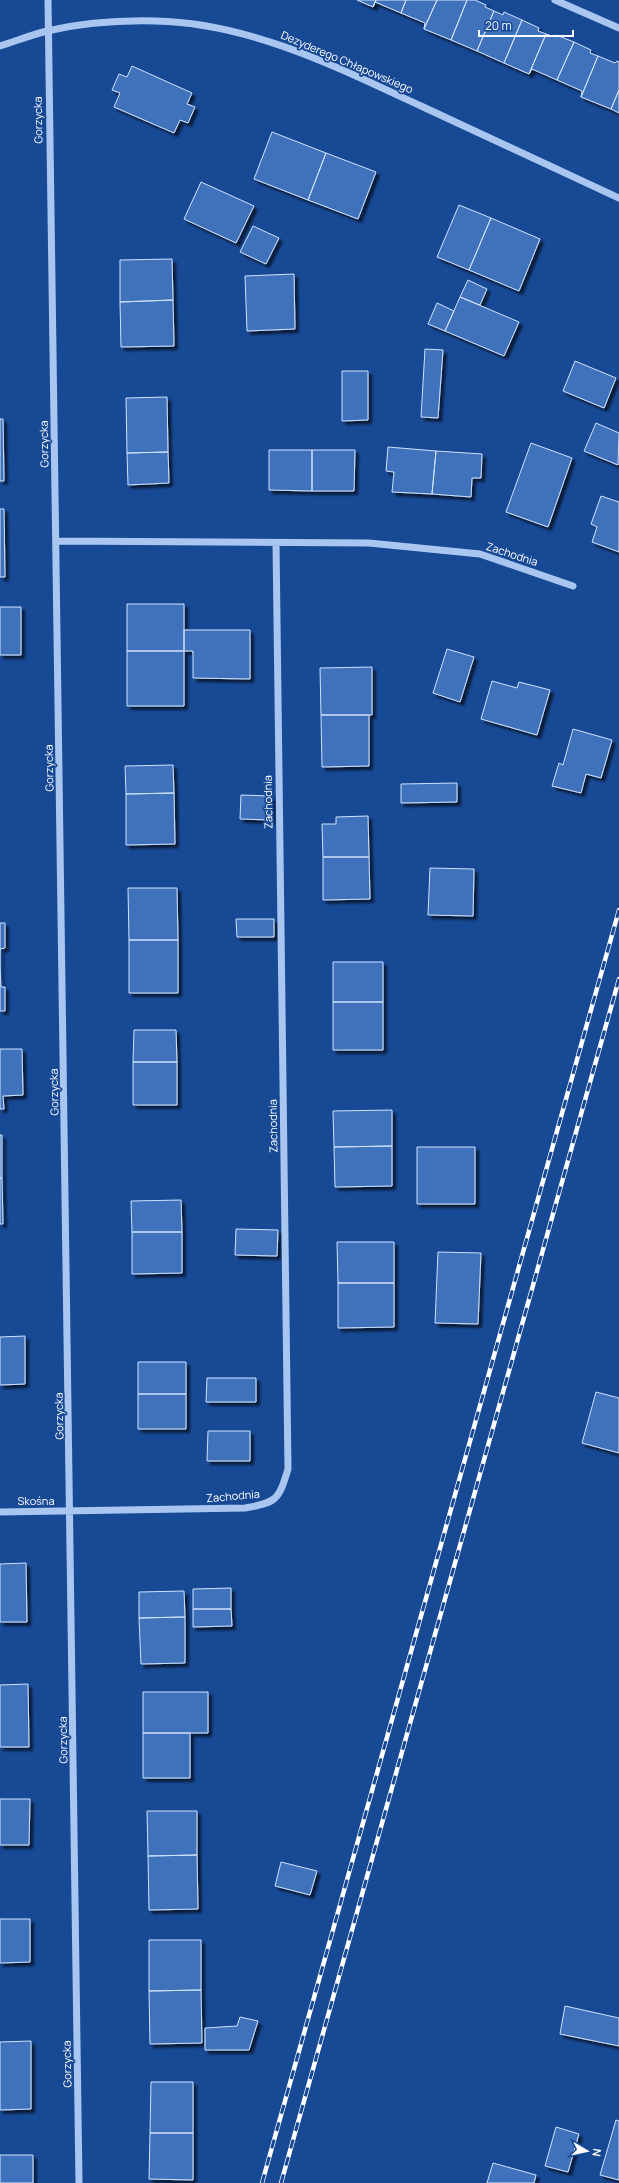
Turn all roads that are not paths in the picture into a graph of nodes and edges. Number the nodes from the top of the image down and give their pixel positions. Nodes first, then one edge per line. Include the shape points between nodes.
1 (48, 0) edge
2 (555, 0) edge
3 (619, 28) edge
4 (48, 31) junction
5 (0, 46) edge
6 (619, 198) edge
7 (56, 541) junction
8 (276, 543) junction
9 (573, 586) dead end
10 (0, 1512) edge
11 (71, 1512) junction
12 (79, 2183) edge

1 - 4 street, Gorzycka
2 - 3 street
4 - 5 street, Dezyderego Chłapowskiego
4 - 6 street, Dezyderego Chłapowskiego via 92,24 157,21 241,33 304,54
4 - 7 street, Gorzycka
7 - 8 street, Zachodnia
7 - 11 street, Gorzycka
8 - 9 street, Zachodnia via 369,543 480,554
8 - 11 street, Zachodnia via 288,1468 281,1493 265,1505 245,1508
10 - 11 street, Skośna
11 - 12 street, Gorzycka

